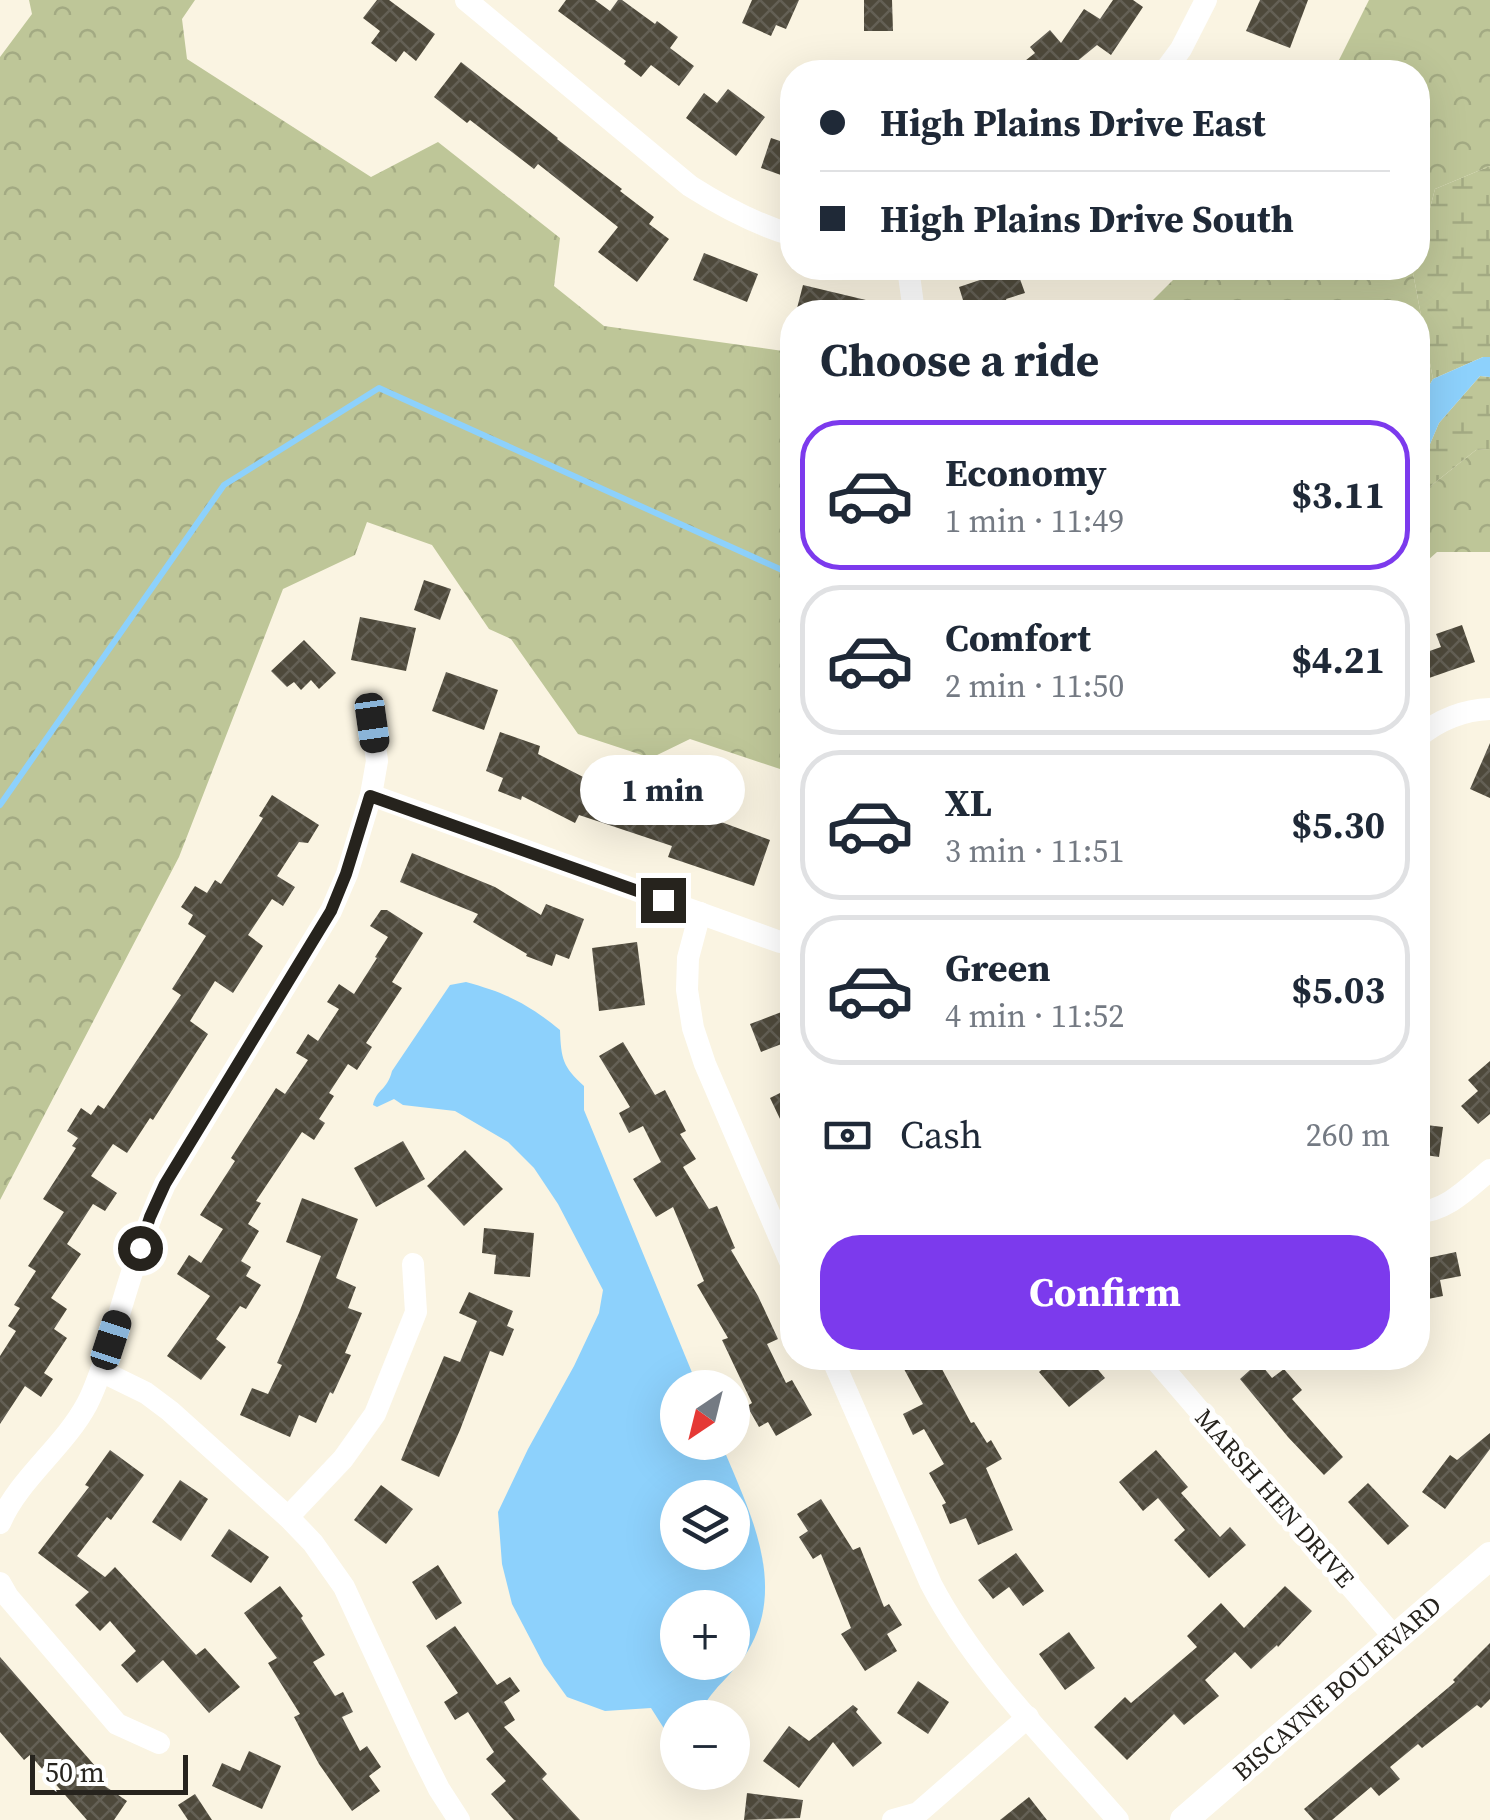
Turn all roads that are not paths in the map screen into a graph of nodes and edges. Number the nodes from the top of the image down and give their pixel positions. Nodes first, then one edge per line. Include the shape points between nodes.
1 (466, 0) edge
2 (1206, 0) edge
3 (1173, 60) edge
4 (780, 231) edge
5 (1490, 710) edge
6 (372, 723) dead end
7 (1430, 729) edge
8 (370, 796) junction
9 (700, 913) junction
10 (780, 942) dead end
11 (1490, 1170) edge
12 (1430, 1210) edge
13 (780, 1238) edge
14 (413, 1264) dead end
15 (837, 1370) edge
16 (1164, 1370) edge
17 (101, 1371) junction
18 (288, 1516) junction
19 (0, 1522) edge
20 (1490, 1556) edge
21 (0, 1583) edge
22 (1395, 1638) junction
23 (1028, 1717) junction
24 (158, 1743) dead end
25 (458, 1820) edge
26 (893, 1820) edge
27 (1118, 1820) edge
28 (1184, 1820) edge

1 - 4 street via 690,186
2 - 3 street
5 - 7 street via 1448,717
6 - 8 street via 377,761
8 - 9 street
8 - 17 street via 331,911 165,1184
9 - 10 street
9 - 13 street via 688,958 692,1028
11 - 12 street
14 - 18 street via 416,1312 376,1414
15 - 23 street via 948,1617
16 - 22 street, MARSH HEN DRIVE
17 - 18 street via 170,1410
17 - 19 street via 76,1424
18 - 25 street via 344,1587
20 - 22 street, BISCAYNE BOULEVARD
21 - 24 street via 116,1724
22 - 28 street, BISCAYNE BOULEVARD
23 - 26 street via 918,1812
23 - 27 street

